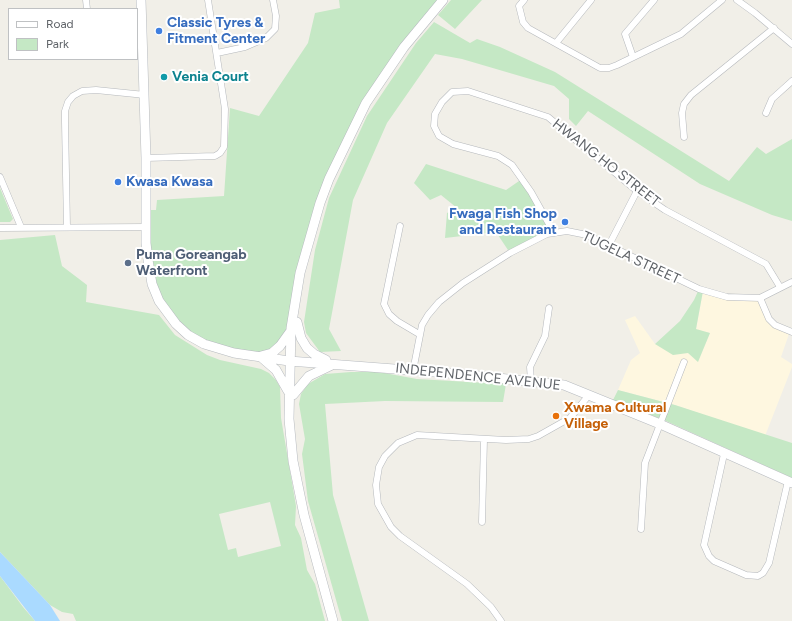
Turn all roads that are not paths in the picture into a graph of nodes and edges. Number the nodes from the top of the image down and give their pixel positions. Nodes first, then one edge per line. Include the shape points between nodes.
1 (141, 0) edge
2 (208, 0) edge
3 (273, 0) edge
4 (443, 0) edge
5 (524, 0) edge
6 (591, 0) edge
7 (654, 0) edge
8 (722, 0) edge
9 (737, 0) edge
10 (774, 28) junction
11 (556, 43) junction
12 (792, 44) edge
13 (218, 53) junction
14 (633, 57) junction
15 (792, 81) edge
16 (145, 95) junction
17 (766, 113) dead end
18 (684, 137) dead end
19 (146, 158) junction
20 (0, 176) edge
21 (637, 191) junction
22 (21, 226) junction
23 (67, 226) junction
24 (400, 226) dead end
25 (146, 227) junction
26 (0, 228) edge
27 (554, 233) junction
28 (609, 245) junction
29 (792, 282) edge
30 (780, 287) junction
31 (760, 298) junction
32 (549, 308) dead end
33 (294, 325) junction
34 (792, 332) edge
35 (419, 334) junction
36 (260, 357) junction
37 (292, 361) junction
38 (684, 362) dead end
39 (335, 363) junction
40 (413, 371) junction
41 (531, 380) junction
42 (291, 394) junction
43 (590, 395) junction
44 (660, 424) junction
45 (484, 439) junction
46 (724, 454) junction
47 (790, 482) edge
48 (482, 522) dead end
49 (641, 529) dead end
50 (333, 621) edge
51 (501, 621) edge

1 - 16 main road, INDEPENDENCE AVENUE
2 - 13 street
3 - 13 street via 275,29 266,38 245,47
4 - 33 main road via 404,47 366,103 329,179 305,260 305,274
5 - 11 street via 519,6 523,22 528,28
6 - 11 street
7 - 14 street via 625,34
8 - 14 street via 681,34
9 - 10 street
10 - 12 street
10 - 18 street via 691,95 684,104 682,113
11 - 14 street via 600,68 609,68
13 - 19 street via 225,109 225,140 220,153 207,157
15 - 17 street via 774,97
16 - 19 main road, INDEPENDENCE AVENUE
16 - 23 street via 82,91 68,102 65,111
19 - 25 main road, INDEPENDENCE AVENUE
20 - 22 street
21 - 27 street, HWANG HO STREET via 548,117 468,91 452,92 435,114 434,126 438,136 453,144 498,156 512,165
21 - 28 street
21 - 30 street, HWANG HO STREET via 686,222 766,264
22 - 23 street
22 - 26 street
23 - 25 street
24 - 35 street via 384,304 389,314 397,321
25 - 36 main road, INDEPENDENCE AVENUE via 152,284 159,300 176,324 188,335 216,349
27 - 28 street, TUGELA STREET via 581,233
27 - 35 street, TUGELA STREET via 541,236 510,253 450,292 428,315
28 - 31 street, TUGELA STREET via 703,290 727,297
29 - 30 street
30 - 31 street
31 - 34 street via 772,322
32 - 41 street via 545,336 530,367
33 - 36 main road via 280,346
33 - 37 main road
33 - 39 main road via 307,348 320,358
35 - 40 street, TUGELA STREET
36 - 37 main road, INDEPENDENCE AVENUE
36 - 42 main road via 276,370
37 - 39 main road, INDEPENDENCE AVENUE
37 - 42 main road
38 - 44 street
39 - 40 main road, INDEPENDENCE AVENUE
39 - 42 main road via 309,376
40 - 41 main road, INDEPENDENCE AVENUE
41 - 43 main road, INDEPENDENCE AVENUE via 564,385
42 - 50 main road via 297,477 304,515
43 - 44 main road, INDEPENDENCE AVENUE
43 - 45 street via 570,418 538,436 517,440
44 - 46 main road, INDEPENDENCE AVENUE
44 - 49 street via 644,467
45 - 48 street
45 - 51 street via 417,435 406,438 392,448 379,467 377,498 381,512 395,532 467,584 491,607
46 - 47 main road, INDEPENDENCE AVENUE
46 - 47 street via 704,546 714,561 746,575 758,576 769,563

